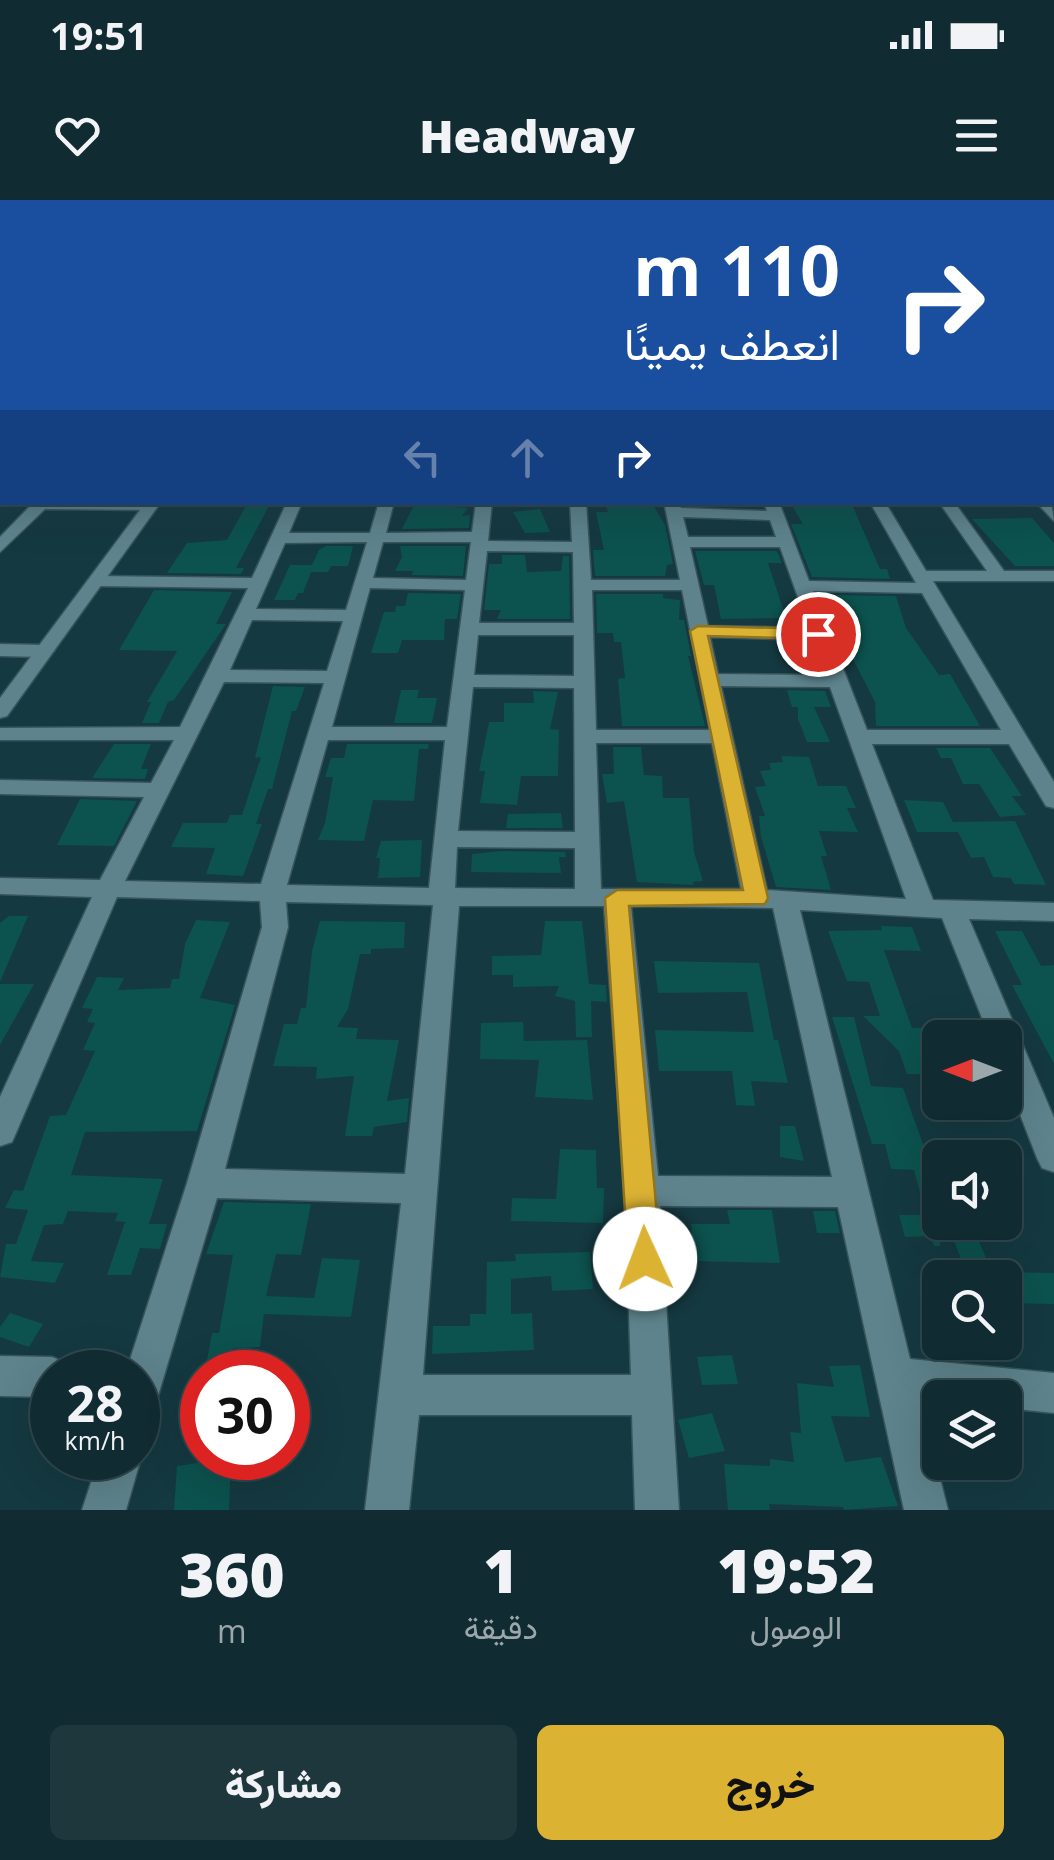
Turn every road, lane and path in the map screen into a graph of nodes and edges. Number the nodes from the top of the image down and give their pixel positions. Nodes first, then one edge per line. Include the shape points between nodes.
1 (40, 505) edge
2 (152, 505) edge
3 (294, 505) edge
4 (386, 505) edge
5 (484, 505) edge
6 (578, 505) edge
7 (879, 505) edge
8 (948, 505) edge
9 (672, 507) edge
10 (774, 509) edge
11 (7, 532) edge
12 (279, 538) junction
13 (376, 538) junction
14 (480, 542) junction
15 (680, 542) junction
16 (785, 542) junction
17 (0, 547) edge
18 (581, 547) junction
19 (999, 576) junction
20 (1054, 576) edge
21 (96, 580) junction
22 (926, 582) junction
23 (257, 583) junction
24 (361, 584) junction
25 (473, 584) junction
26 (583, 584) junction
27 (688, 585) junction
28 (801, 586) junction
29 (243, 614) junction
30 (353, 616) junction
31 (467, 629) junction
32 (581, 629) junction
33 (698, 631) junction
34 (818, 634) junction
35 (0, 650) edge
36 (44, 652) junction
37 (217, 676) junction
38 (337, 677) junction
39 (709, 680) junction
40 (464, 681) junction
41 (835, 681) junction
42 (582, 682) junction
43 (0, 712) edge
44 (187, 733) junction
45 (322, 733) junction
46 (0, 734) edge
47 (456, 734) junction
48 (585, 736) junction
49 (856, 736) junction
50 (720, 737) junction
51 (1017, 737) junction
52 (0, 788) edge
53 (158, 790) junction
54 (1054, 801) edge
55 (444, 839) junction
56 (587, 840) junction
57 (0, 886) edge
58 (108, 889) junction
59 (272, 892) junction
60 (602, 897) junction
61 (447, 898) junction
62 (770, 898) junction
63 (922, 909) junction
64 (952, 910) junction
65 (1054, 912) edge
66 (998, 1020) edge
67 (1022, 1080) edge
68 (0, 1133) edge
69 (1054, 1158) edge
70 (204, 1183) junction
71 (420, 1189) junction
72 (642, 1191) junction
73 (852, 1192) junction
74 (150, 1350) edge
75 (0, 1376) edge
76 (30, 1377) edge
77 (893, 1378) junction
78 (1054, 1393) edge
79 (650, 1394) junction
80 (402, 1395) junction
81 (113, 1480) edge
82 (104, 1510) edge
83 (387, 1510) edge
84 (657, 1510) edge
85 (926, 1510) edge

1 - 11 street
2 - 21 street
3 - 12 street
4 - 13 street
5 - 14 street
6 - 18 street
7 - 22 street
8 - 19 street
9 - 10 street
9 - 15 street
10 - 16 street
11 - 17 street
12 - 13 street
12 - 23 street
13 - 14 street
13 - 24 street
14 - 18 street
14 - 25 street
15 - 16 street
15 - 27 street
16 - 28 street
18 - 26 street
19 - 20 street
19 - 22 street
21 - 23 street
21 - 36 street
22 - 28 street
22 - 51 street
23 - 29 street
24 - 25 street
24 - 30 street
25 - 31 street
26 - 27 street
26 - 32 street
27 - 33 street
28 - 34 street
29 - 30 street
29 - 37 street
30 - 38 street
31 - 32 street
31 - 40 street
32 - 42 street
33 - 34 street
33 - 39 street
34 - 41 street
35 - 36 street
36 - 43 street
37 - 38 street
37 - 44 street
38 - 45 street
39 - 41 street
39 - 50 street
40 - 42 street
40 - 47 street
41 - 49 street
42 - 48 street
44 - 46 street
44 - 53 street
45 - 47 street
45 - 59 street
47 - 55 street
48 - 50 street
48 - 56 street
49 - 51 street
49 - 63 street
50 - 62 street
51 - 54 street
52 - 53 street
53 - 58 street
55 - 56 street
55 - 61 street via 440,886
56 - 60 street
57 - 58 street
58 - 59 street
58 - 68 street
59 - 61 street
59 - 70 street via 274,927
60 - 61 street
60 - 62 street
60 - 72 street
61 - 71 street
62 - 63 street
62 - 73 street
63 - 64 street
64 - 65 street
64 - 66 street
67 - 69 street
70 - 71 street
70 - 74 street
71 - 80 street
72 - 73 street
72 - 79 street
73 - 77 street
75 - 76 street
77 - 78 street
77 - 85 street
79 - 80 street
79 - 84 street
80 - 83 street
81 - 82 street

